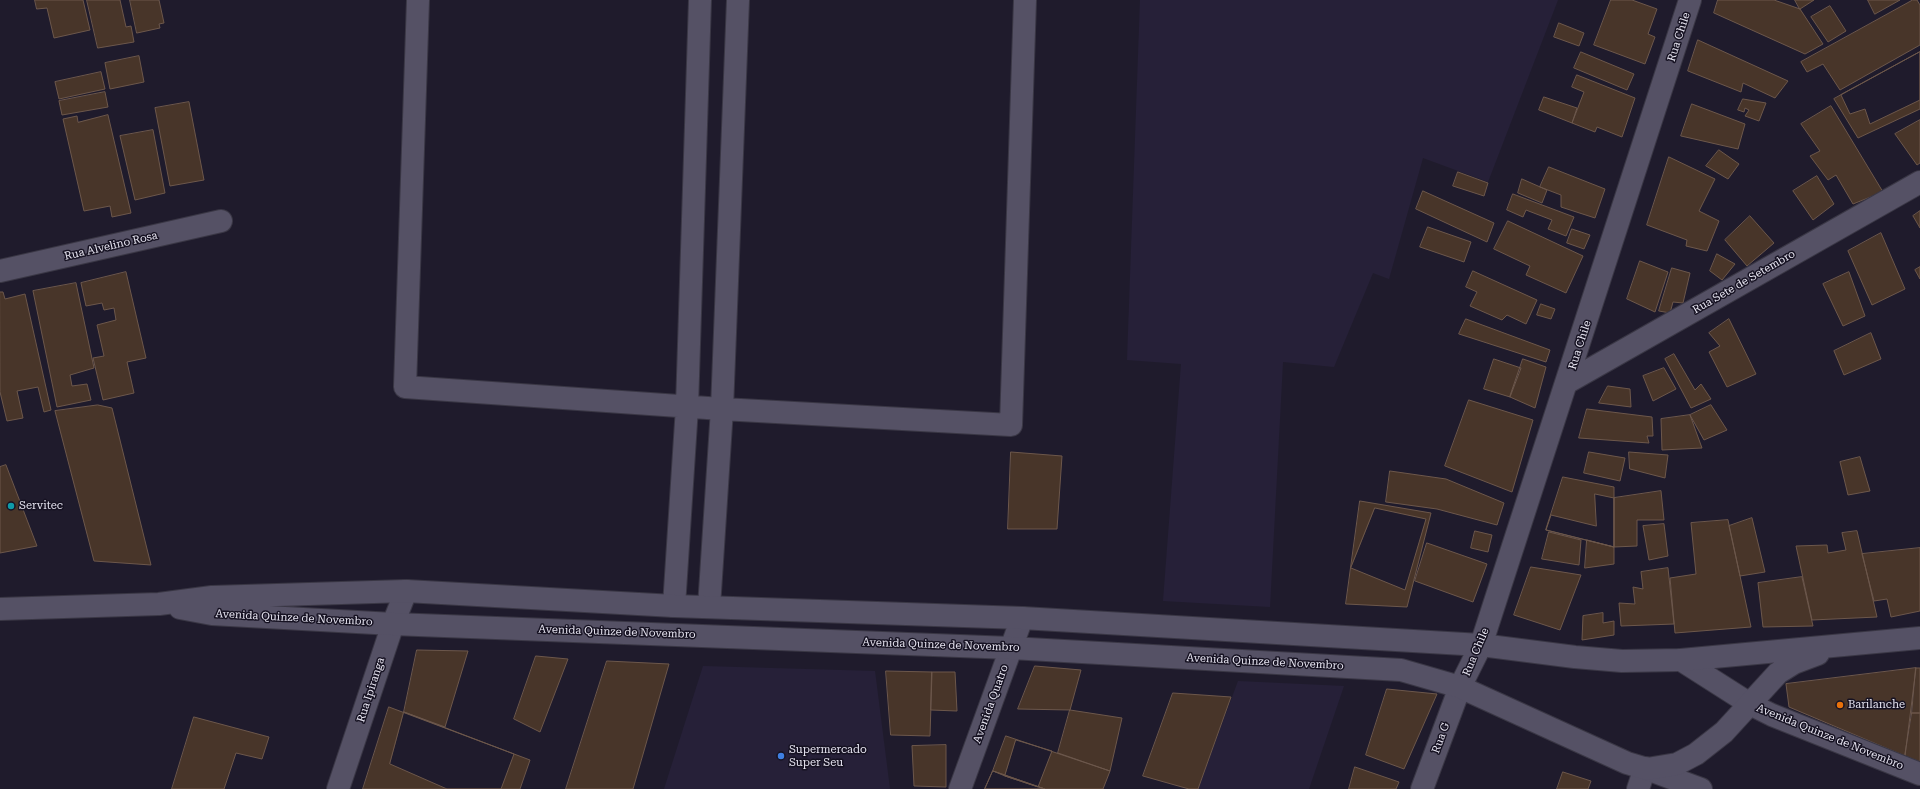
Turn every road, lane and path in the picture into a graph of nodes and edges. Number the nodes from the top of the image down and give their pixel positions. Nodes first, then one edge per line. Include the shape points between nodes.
1 (418, 0) edge
2 (700, 0) edge
3 (738, 0) edge
4 (1025, 0) edge
5 (1690, 0) edge
6 (1920, 182) edge
7 (221, 221) dead end
8 (0, 271) edge
9 (1568, 382) junction
10 (687, 407) junction
11 (722, 409) junction
12 (406, 591) junction
13 (159, 604) junction
14 (674, 606) junction
15 (709, 607) junction
16 (0, 609) edge
17 (1022, 618) junction
18 (393, 624) junction
19 (1920, 638) edge
20 (1847, 644) junction
21 (1481, 645) junction
22 (1011, 648) junction
23 (1681, 660) junction
24 (1460, 687) junction
25 (1750, 704) junction
26 (1646, 769) junction
27 (1920, 774) edge
28 (338, 789) edge
29 (960, 789) edge
30 (1422, 789) edge
31 (1638, 789) edge
32 (1701, 789) edge

1 - 10 street via 405,387
2 - 10 street
3 - 11 street
4 - 11 street via 1012,425
5 - 9 street, Rua Chile
6 - 9 street, Rua Sete de Setembro
7 - 8 street, Rua Alvelino Rosa
9 - 21 street, Rua Chile
10 - 11 street
10 - 14 street
11 - 15 street
12 - 13 street, Avenida Quinze de Novembro via 212,597
12 - 14 street, Avenida Quinze de Novembro
12 - 18 street, Rua Ipiranga
13 - 16 street, Avenida Quinze de Novembro
13 - 18 street, Avenida Quinze de Novembro via 212,614
14 - 15 street, Avenida Quinze de Novembro
15 - 17 street, Avenida Quinze de Novembro
17 - 21 street, Avenida Quinze de Novembro
17 - 22 street, Avenida Quatro
18 - 22 street, Avenida Quinze de Novembro
18 - 28 street, Rua Ipiranga
19 - 20 street
20 - 23 street, Avenida Quinze de Novembro
20 - 25 street via 1794,663 1766,684
21 - 23 street, Avenida Quinze de Novembro via 1622,661
21 - 24 street, Rua Chile
22 - 24 street, Avenida Quinze de Novembro via 1401,670
22 - 29 street, Avenida Quatro
23 - 25 street, Avenida Quinze de Novembro
24 - 26 street, Avenida Quinze de Novembro via 1627,763
24 - 30 street, Rua G
25 - 26 street via 1724,732 1696,754 1677,764
25 - 27 street, Avenida Quinze de Novembro
26 - 31 street
26 - 32 street, Avenida Quinze de Novembro

